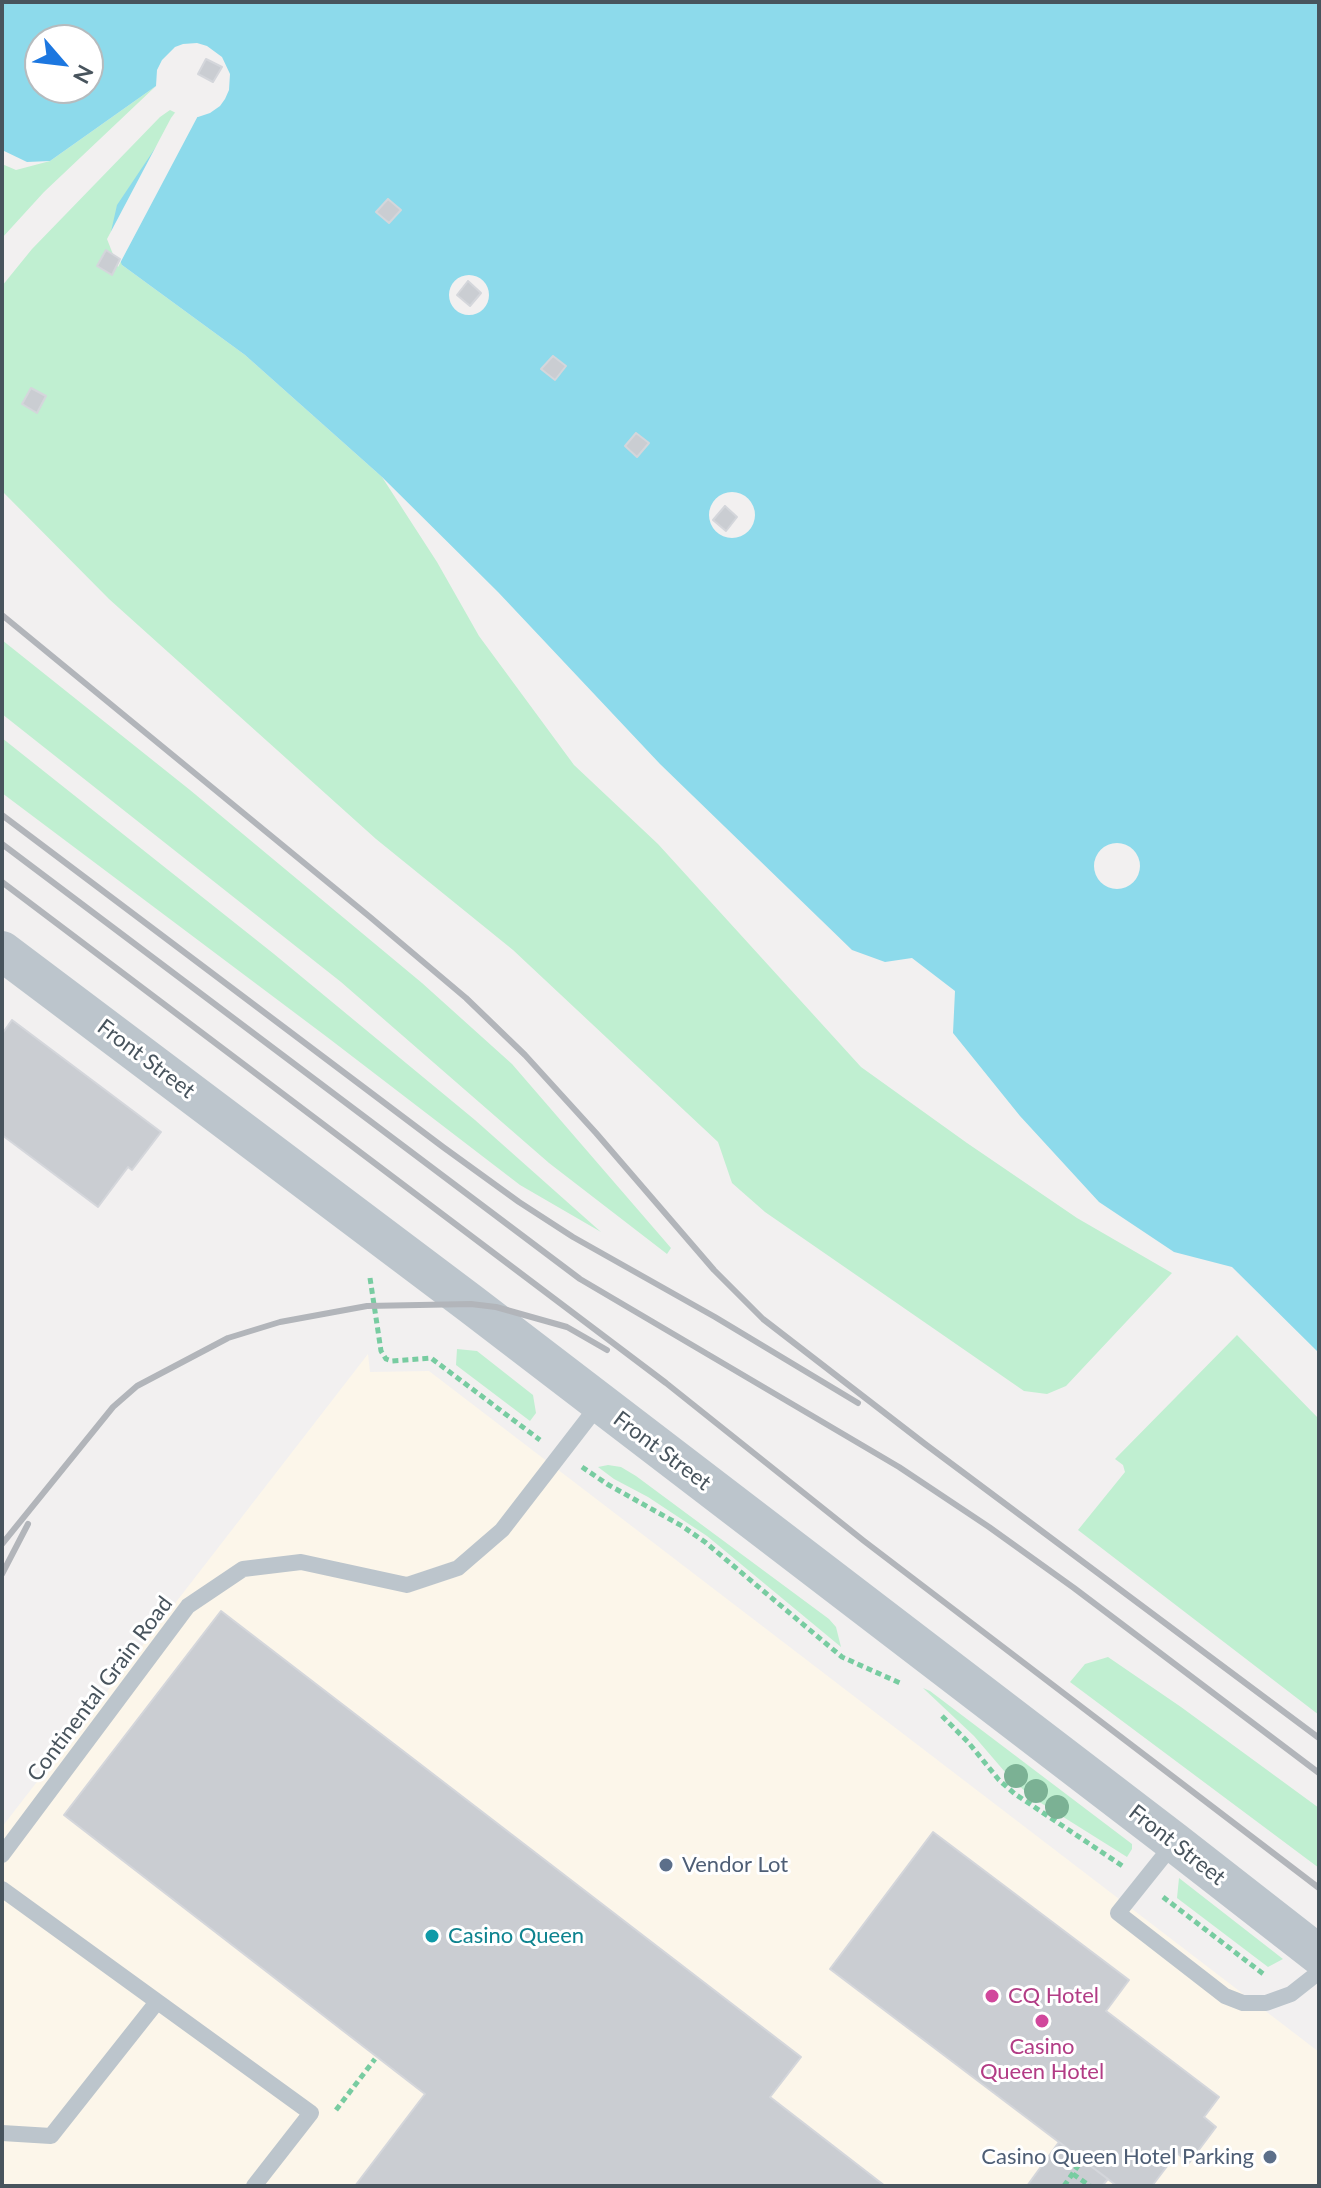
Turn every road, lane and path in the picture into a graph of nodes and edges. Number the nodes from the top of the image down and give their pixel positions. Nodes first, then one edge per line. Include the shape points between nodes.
1 (2, 951) edge
2 (360, 1270) dead end
3 (600, 1403) junction
4 (523, 1428) dead end
5 (588, 1471) dead end
6 (907, 1686) dead end
7 (939, 1714) dead end
8 (1174, 1842) junction
9 (2, 1855) edge
10 (1120, 1864) dead end
11 (2, 1889) edge
12 (1176, 1907) dead end
13 (1319, 1955) edge
14 (1258, 1970) dead end
15 (1319, 1972) edge
16 (157, 2002) junction
17 (2, 2133) edge
18 (1082, 2160) dead end
19 (1073, 2174) junction
20 (254, 2186) edge
21 (1064, 2186) edge
22 (1090, 2186) edge

1 - 3 street, Front Street
2 - 4 path via 371,1279 386,1359 431,1358
3 - 8 street, Front Street
3 - 9 lane, Continental Grain Road via 502,1530 458,1568 407,1585 301,1562 243,1569 188,1606
5 - 6 path via 705,1542 842,1657
7 - 10 path via 1015,1794
8 - 13 street, Front Street
8 - 15 lane via 1118,1913 1225,1996 1243,2003 1266,2003 1291,1994
11 - 16 lane
12 - 14 path
16 - 17 lane via 51,2136
16 - 20 lane via 311,2113
18 - 19 path
19 - 21 path
19 - 22 path

